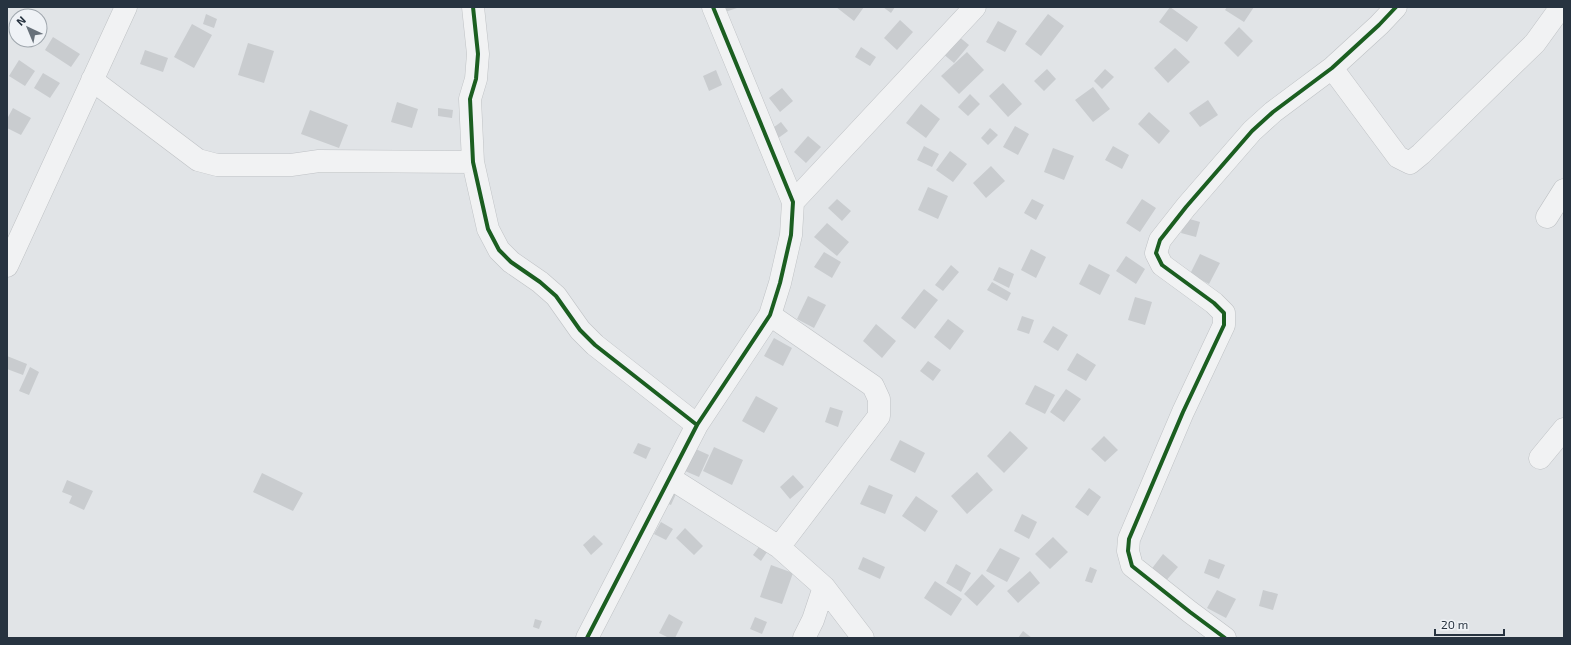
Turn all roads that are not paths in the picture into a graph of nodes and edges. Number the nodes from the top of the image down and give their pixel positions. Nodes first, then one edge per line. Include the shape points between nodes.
1 (126, 7) edge
2 (473, 7) edge
3 (713, 7) edge
4 (975, 7) edge
5 (1396, 7) edge
6 (1561, 7) edge
7 (1332, 68) junction
8 (92, 80) junction
9 (473, 162) junction
10 (1564, 190) edge
11 (794, 202) junction
12 (1547, 217) dead end
13 (7, 266) edge
14 (770, 315) junction
15 (697, 426) junction
16 (1564, 429) edge
17 (1540, 458) dead end
18 (670, 478) junction
19 (778, 547) junction
20 (824, 587) junction
21 (810, 632) edge
22 (587, 638) edge
23 (863, 638) edge
24 (1225, 638) edge

1 - 8 street
2 - 9 street via 478,54 476,80 470,99
3 - 11 street
4 - 11 street
5 - 7 street
6 - 7 street via 1535,43 1410,163 1398,157
7 - 24 street via 1252,131 1160,240 1156,253 1162,265 1224,313 1224,325 1183,412 1129,539 1128,551 1132,566
8 - 9 street via 198,160 217,165 291,165 319,161
8 - 13 street
9 - 15 street via 488,229 499,250 556,296 580,330 595,345
10 - 12 street
11 - 14 street via 791,235
14 - 15 street
14 - 19 street via 873,386 879,399 880,416
15 - 18 street
16 - 17 street
18 - 19 street
18 - 22 street
19 - 20 street
20 - 21 street
20 - 23 street

